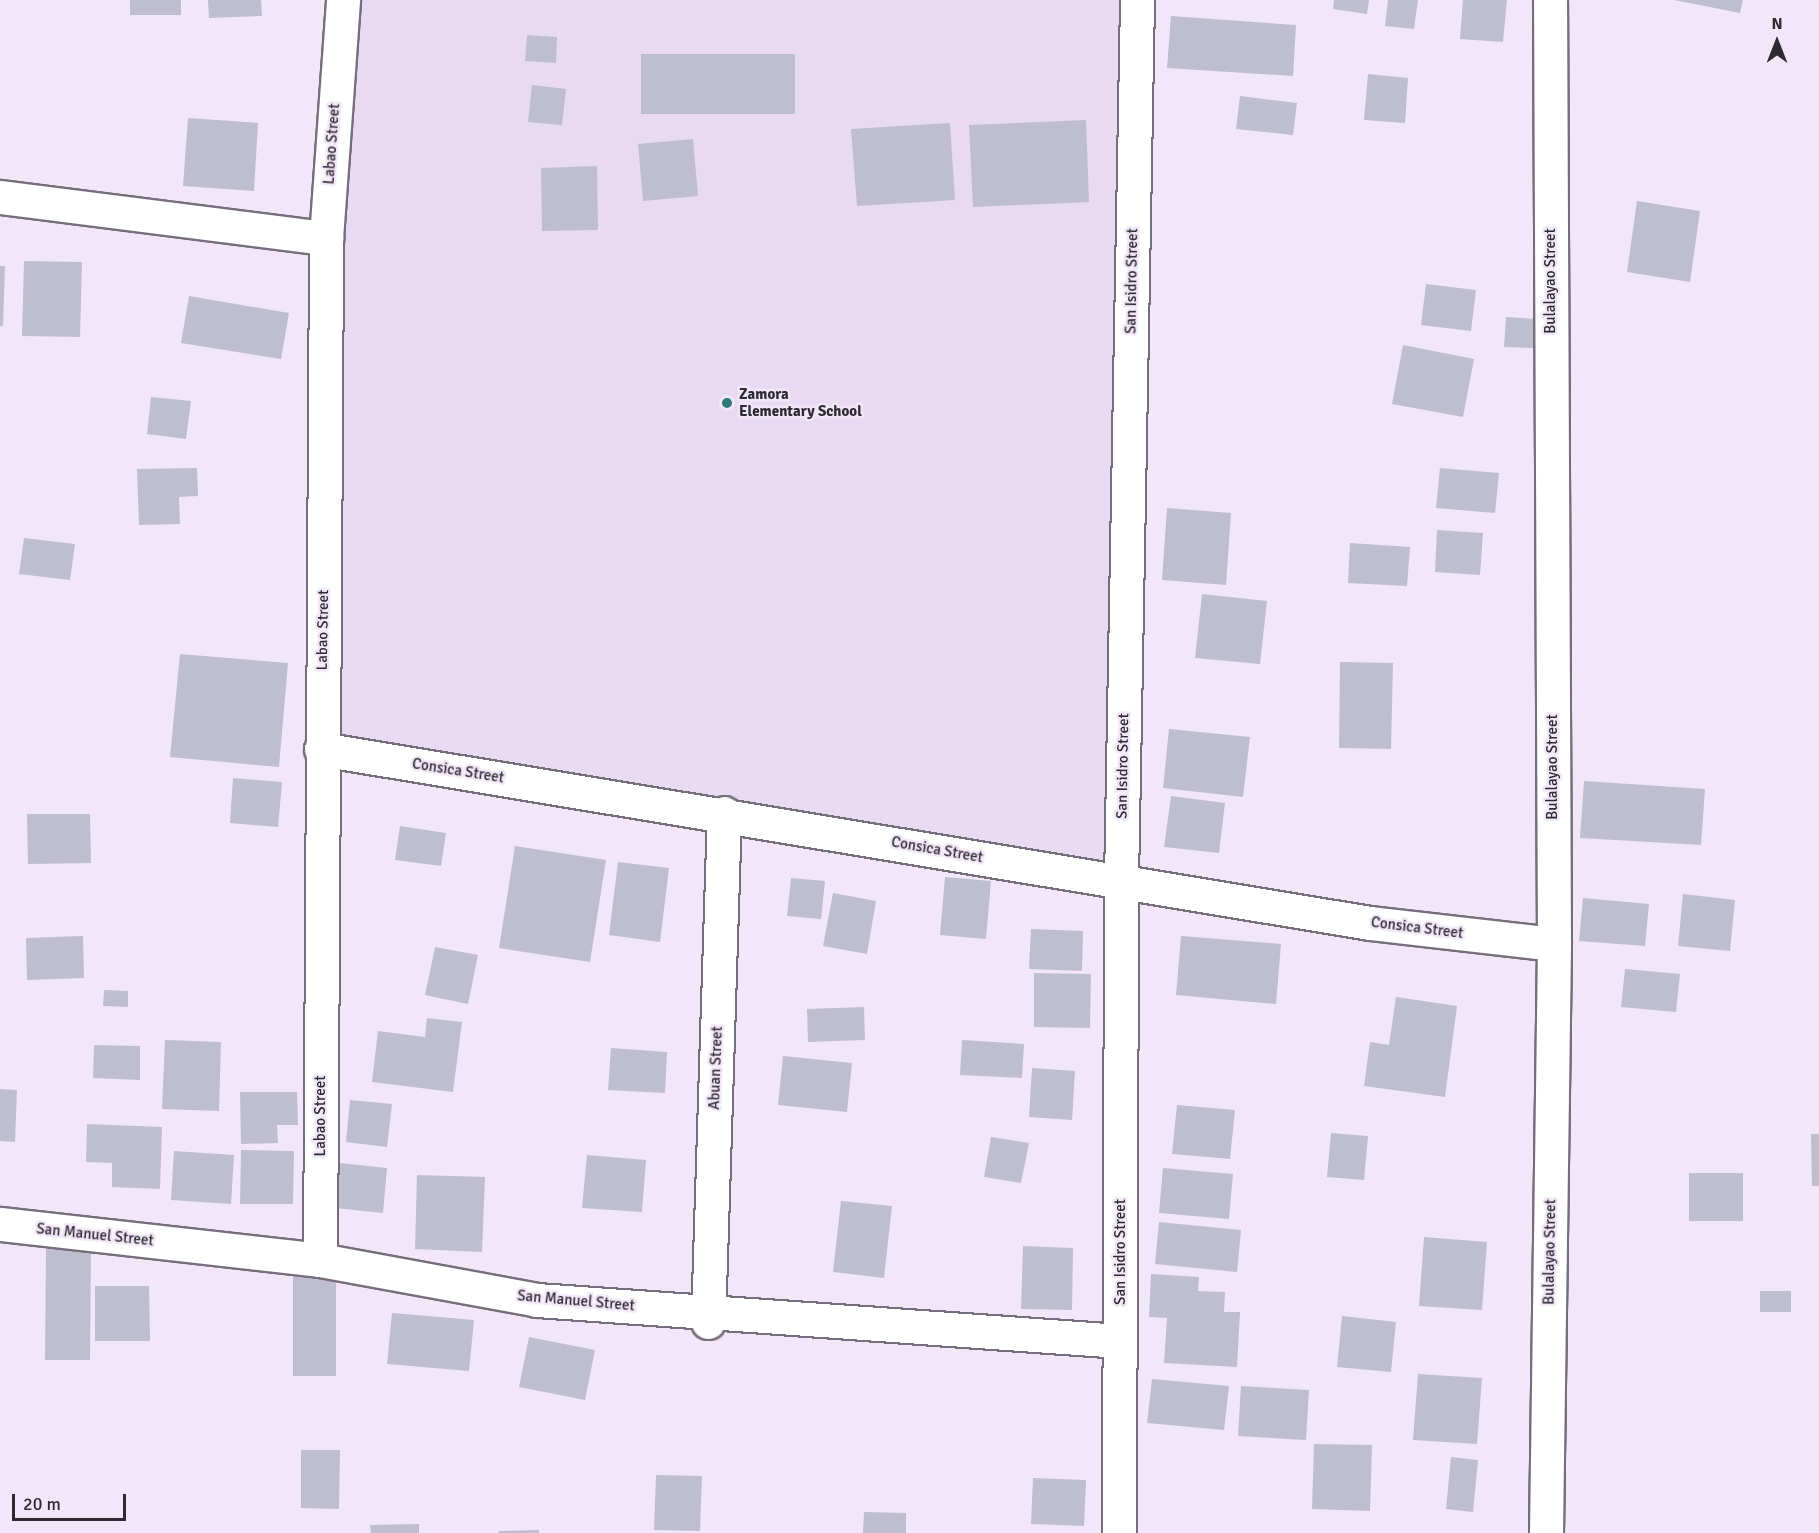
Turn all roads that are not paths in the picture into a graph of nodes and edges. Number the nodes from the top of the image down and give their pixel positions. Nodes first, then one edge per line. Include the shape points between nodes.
1 (343, 0) edge
2 (1137, 0) edge
3 (1550, 0) edge
4 (0, 198) edge
5 (326, 238) junction
6 (321, 749) junction
7 (724, 813) junction
8 (1121, 881) junction
9 (1554, 944) junction
10 (0, 1224) edge
11 (320, 1260) junction
12 (708, 1317) junction
13 (1120, 1341) junction
14 (1119, 1533) edge
15 (1546, 1533) edge

1 - 5 street, Labao Street
2 - 8 street, San Isidro Street
3 - 9 street, Bulalayao Street
4 - 5 street
5 - 6 street, Labao Street
6 - 7 street, Consica Street
6 - 11 street, Labao Street
7 - 8 street, Consica Street
7 - 12 street, Abuan Street
8 - 9 street, Consica Street via 1370,922
8 - 13 street, San Isidro Street
9 - 15 street, Bulalayao Street
10 - 11 street, San Manuel Street
11 - 12 street, San Manuel Street via 537,1300
12 - 13 street, San Manuel Street
13 - 14 street, San Isidro Street

